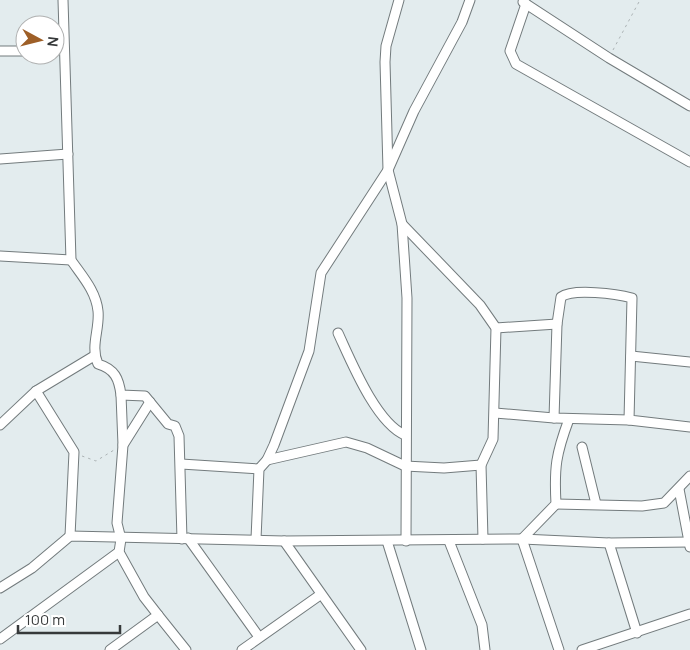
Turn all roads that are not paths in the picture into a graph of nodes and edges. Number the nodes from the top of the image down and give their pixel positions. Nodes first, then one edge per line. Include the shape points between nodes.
1 (63, 0) edge
2 (399, 0) edge
3 (470, 0) edge
4 (524, 2) edge
5 (62, 15) edge
6 (0, 51) edge
7 (15, 51) edge
8 (60, 65) edge
9 (690, 106) edge
10 (68, 154) junction
11 (0, 159) edge
12 (690, 162) edge
13 (388, 170) junction
14 (402, 224) junction
15 (0, 256) edge
16 (71, 260) junction
17 (557, 324) junction
18 (496, 328) junction
19 (338, 333) dead end
20 (94, 356) junction
21 (631, 356) junction
22 (690, 362) edge
23 (36, 391) junction
24 (122, 395) junction
25 (150, 402) junction
26 (495, 413) junction
27 (554, 418) junction
28 (569, 419) junction
29 (629, 420) junction
30 (0, 425) edge
31 (690, 427) edge
32 (405, 435) junction
33 (123, 444) junction
34 (582, 447) dead end
35 (267, 460) junction
36 (180, 464) junction
37 (405, 466) junction
38 (481, 466) junction
39 (259, 469) junction
40 (690, 476) edge
41 (679, 489) junction
42 (556, 504) junction
43 (596, 504) junction
44 (70, 536) junction
45 (122, 539) junction
46 (185, 539) junction
47 (256, 539) junction
48 (482, 539) junction
49 (522, 539) junction
50 (284, 541) junction
51 (387, 541) junction
52 (406, 541) junction
53 (449, 541) junction
54 (609, 543) junction
55 (689, 544) edge
56 (118, 552) junction
57 (0, 588) edge
58 (320, 595) junction
59 (690, 614) edge
60 (158, 615) junction
61 (637, 633) junction
62 (259, 638) junction
63 (0, 639) edge
64 (110, 650) edge
65 (186, 650) edge
66 (242, 650) edge
67 (361, 650) edge
68 (421, 650) edge
69 (485, 650) edge
70 (559, 650) edge
71 (582, 650) edge

1 - 5 street
2 - 13 street via 388,37 385,62
3 - 13 street
4 - 9 street
4 - 12 street via 510,51 516,64
6 - 7 street
8 - 10 street
10 - 11 street
10 - 16 street
13 - 14 street
13 - 35 street via 321,273 309,351 289,410
14 - 18 street via 480,305
14 - 32 street via 408,321
15 - 16 street
16 - 20 street via 94,292 99,312
17 - 18 street
17 - 21 street via 559,301 565,294 607,294 632,298
17 - 27 street
18 - 26 street
19 - 32 street via 366,393 396,431
20 - 23 street
20 - 24 street via 98,364 108,367 119,379
21 - 22 street
21 - 29 street
23 - 30 street
23 - 44 street via 74,452
24 - 25 street via 145,396
24 - 33 street
25 - 33 street
25 - 36 street via 168,424 175,426 179,436
26 - 27 street
26 - 38 street via 493,439
27 - 28 street
28 - 29 street
28 - 42 street via 557,450 554,471
29 - 31 street
32 - 37 street
33 - 45 street via 117,523
34 - 43 street
35 - 37 street via 346,442
35 - 39 street
36 - 39 street
36 - 46 street
37 - 38 street
37 - 52 street
38 - 48 street
39 - 47 street
40 - 41 street
41 - 43 street via 664,503 642,506
41 - 55 street
42 - 43 street
42 - 49 street
44 - 45 street
44 - 57 street via 32,568
45 - 46 street
45 - 56 street
46 - 47 street
46 - 62 street
47 - 50 street
48 - 49 street
48 - 53 street
49 - 54 street
49 - 70 street
50 - 51 street
50 - 58 street
51 - 52 street
51 - 68 street
52 - 53 street
53 - 69 street via 482,626
54 - 55 street
54 - 61 street
56 - 60 street
56 - 63 street
58 - 62 street
58 - 67 street
59 - 61 street
60 - 64 street
60 - 65 street
61 - 71 street
62 - 66 street

